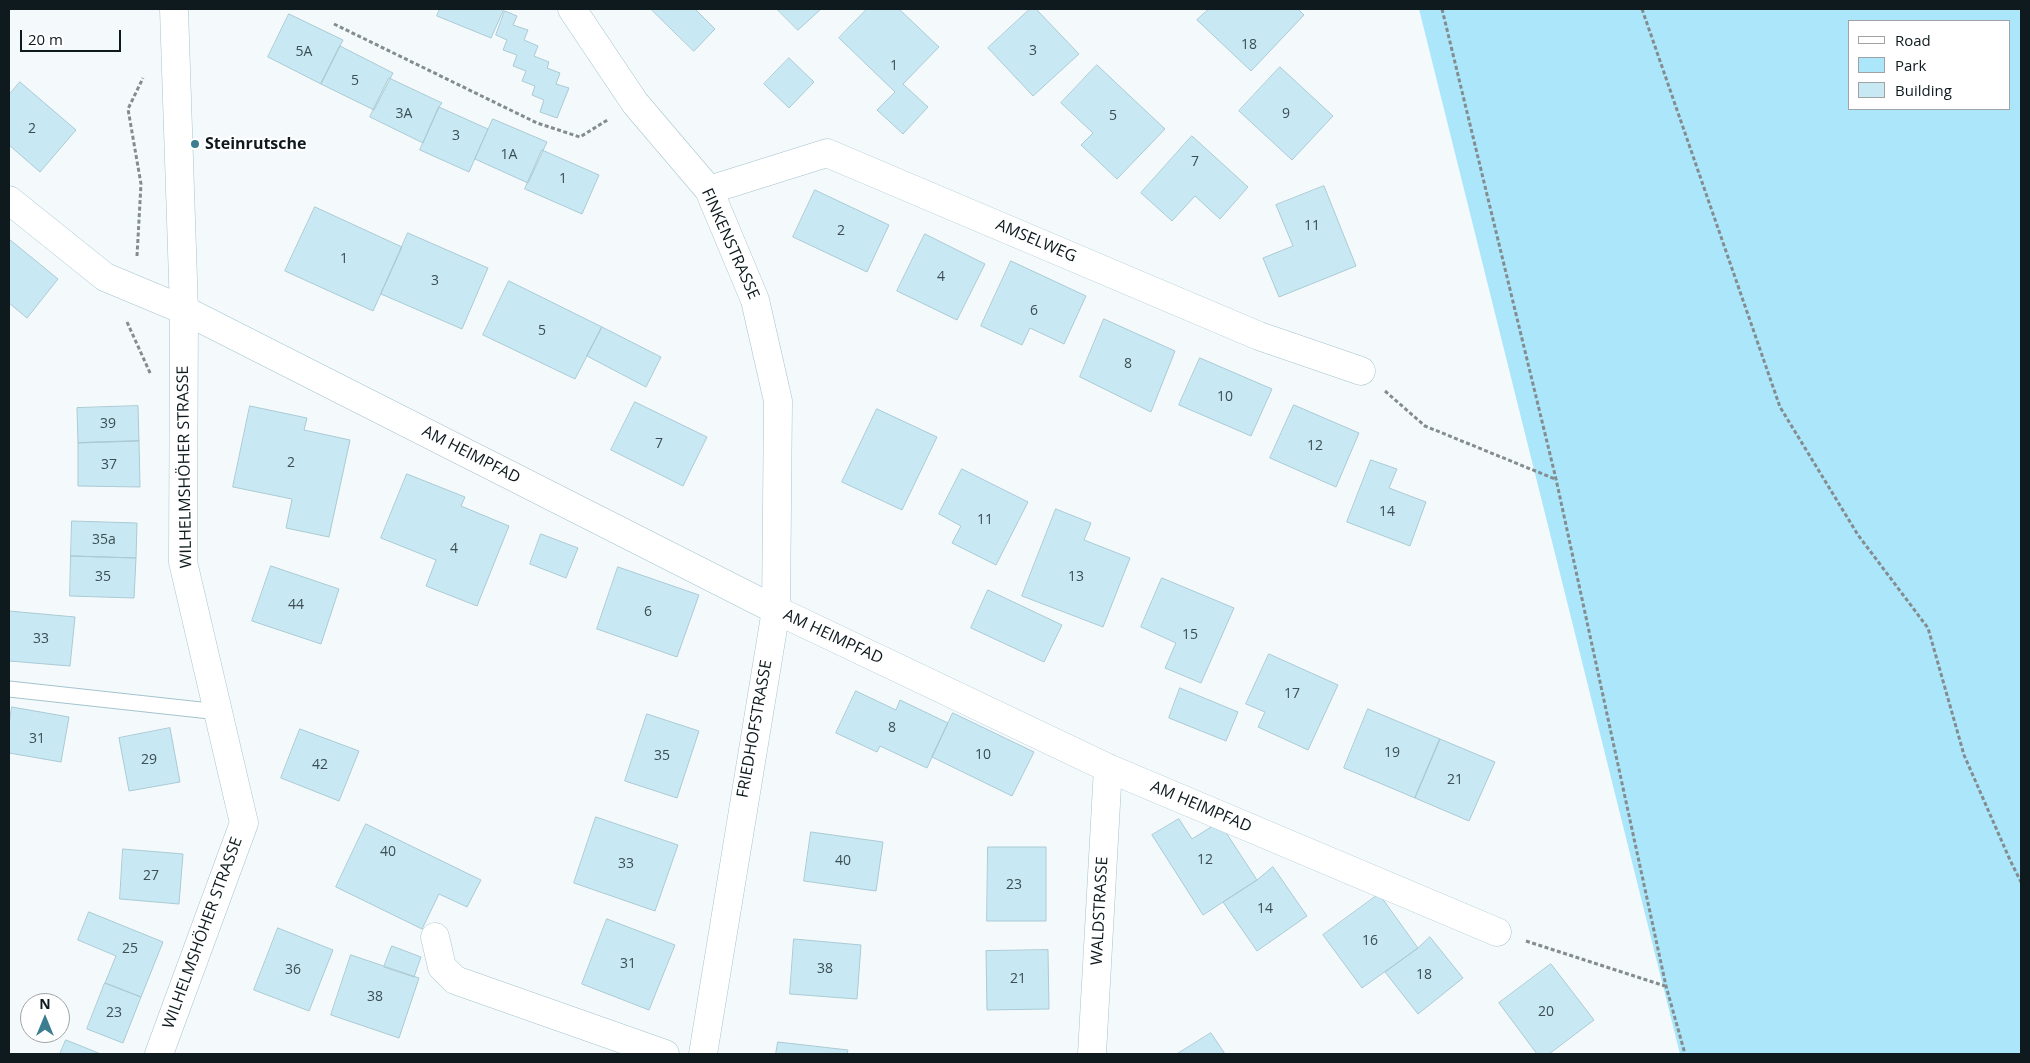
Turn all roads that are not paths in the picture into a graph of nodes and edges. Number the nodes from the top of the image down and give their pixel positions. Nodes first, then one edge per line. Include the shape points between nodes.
1 (174, 9) edge
2 (572, 9) edge
3 (709, 190) junction
4 (9, 200) edge
5 (184, 310) junction
6 (1361, 371) road end
7 (778, 401) joint
8 (776, 610) junction
9 (9, 689) edge
10 (218, 712) junction
11 (1108, 768) junction
12 (1498, 932) road end
13 (434, 937) dead end
14 (158, 1054) edge
15 (665, 1054) edge
16 (703, 1054) edge
17 (1092, 1054) edge

1 - 5 street, WILHELMSHÖHER STRASSE
2 - 3 street, FINKENSTRASSE via 635,103
3 - 6 street, AMSELWEG via 828,153 1260,336
3 - 7 street, FINKENSTRASSE via 756,300
4 - 5 street via 105,277
5 - 8 street, AM HEIMPFAD
5 - 10 street, WILHELMSHÖHER STRASSE via 183,562
7 - 8 street, FRIEDHOFSTRASSE
8 - 11 street, AM HEIMPFAD
8 - 16 street, FRIEDHOFSTRASSE
9 - 10 lane
10 - 14 street, WILHELMSHÖHER STRASSE via 244,823
11 - 12 street, AM HEIMPFAD
11 - 17 street, WALDSTRASSE
13 - 15 street via 442,967 455,980

